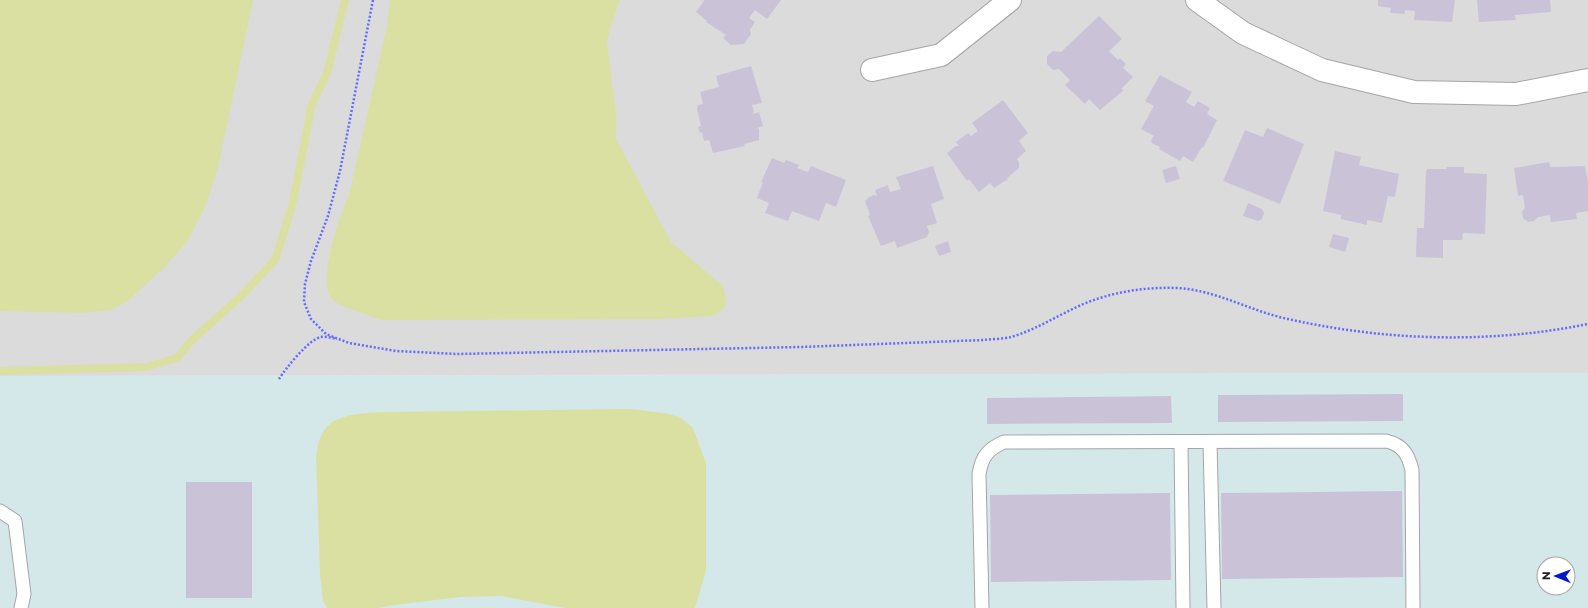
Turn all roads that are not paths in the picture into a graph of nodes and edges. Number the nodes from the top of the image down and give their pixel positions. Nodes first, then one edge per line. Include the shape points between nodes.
1 (1010, 0) edge
2 (1197, 0) edge
3 (872, 70) dead end
4 (1588, 80) edge
5 (1181, 442) junction
6 (1210, 442) junction
7 (0, 511) edge
8 (21, 608) edge
9 (982, 608) edge
10 (1183, 608) edge
11 (1214, 608) edge
12 (1413, 608) edge

1 - 3 street via 941,55
2 - 4 street via 1243,33 1322,70 1414,92 1516,94
5 - 6 lane
5 - 9 lane via 1004,442 993,447 985,454 979,474
5 - 10 lane
6 - 11 lane
6 - 12 lane via 1386,441 1405,450 1412,470
7 - 8 lane via 14,521 24,594

